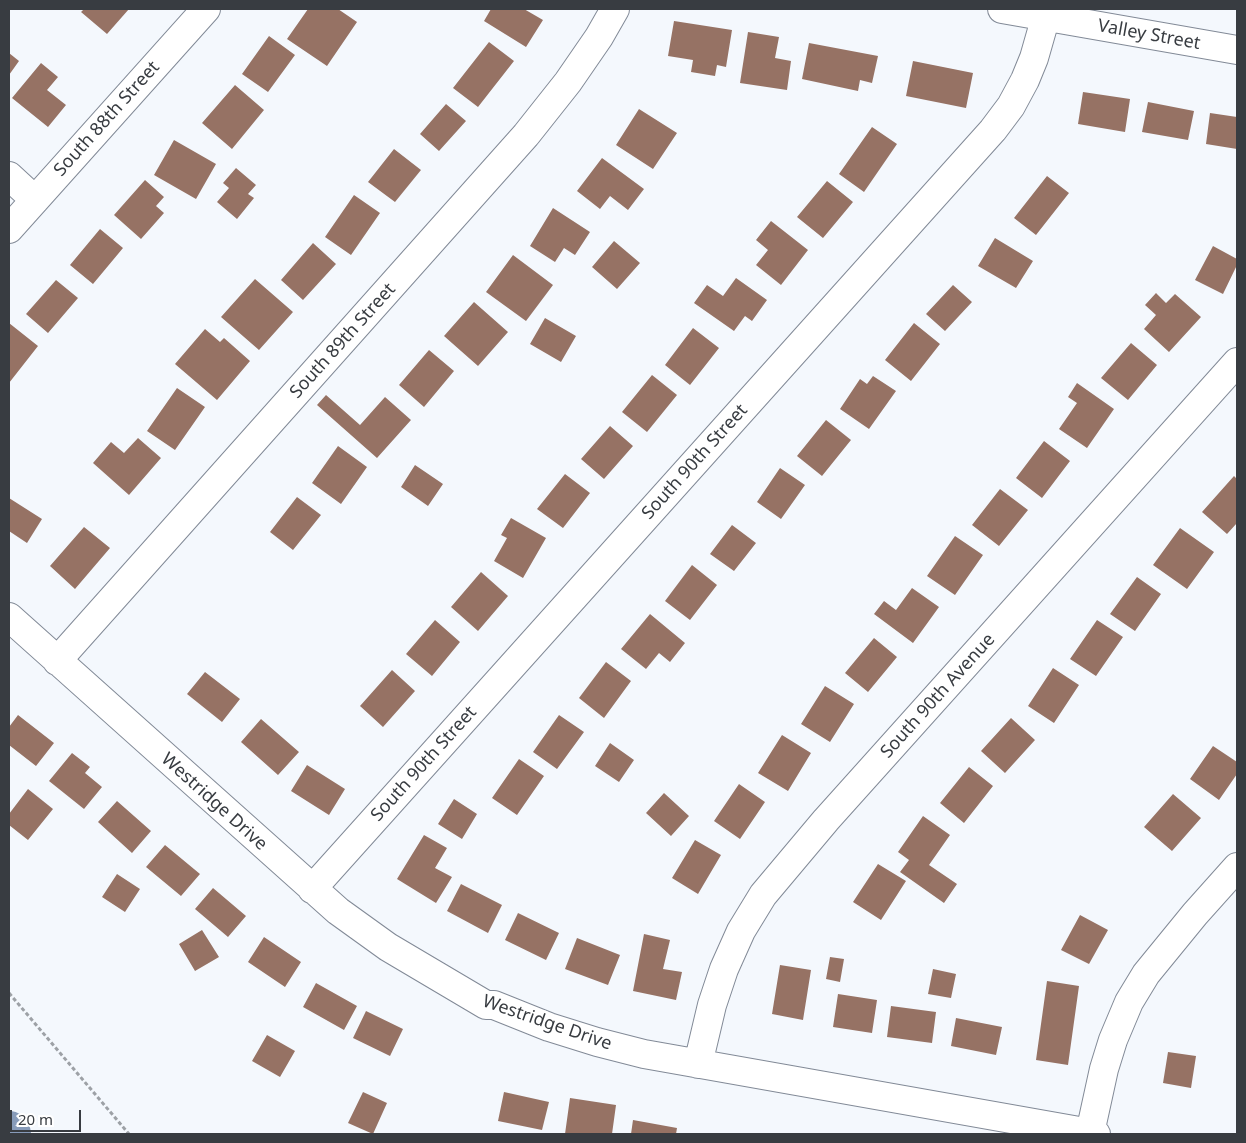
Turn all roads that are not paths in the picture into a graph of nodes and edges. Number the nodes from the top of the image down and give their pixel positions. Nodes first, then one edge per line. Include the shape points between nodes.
1 (206, 9) edge
2 (615, 9) edge
3 (1002, 9) edge
4 (1046, 16) junction
5 (1237, 50) edge
6 (9, 176) edge
7 (35, 200) junction
8 (9, 229) edge
9 (1237, 362) edge
10 (9, 618) edge
11 (57, 661) junction
12 (1237, 867) edge
13 (312, 888) junction
14 (698, 1064) junction
15 (1093, 1134) edge

1 - 7 street, South 88th Street
2 - 11 street, South 89th Street via 573,75 526,135
3 - 4 street, Valley Street
4 - 5 street, Valley Street
4 - 13 street, South 90th Street via 1025,80 993,130
6 - 7 street
7 - 8 street, South 88th Street
9 - 14 street, South 90th Avenue via 826,820 763,895 741,930 724,969
10 - 11 street, Westridge Drive
11 - 13 street, Westridge Drive
12 - 15 street via 1146,974 1129,1002 1113,1040
13 - 14 street, Westridge Drive via 388,947 486,1005 494,1005 597,1042
14 - 15 street, Westridge Drive

